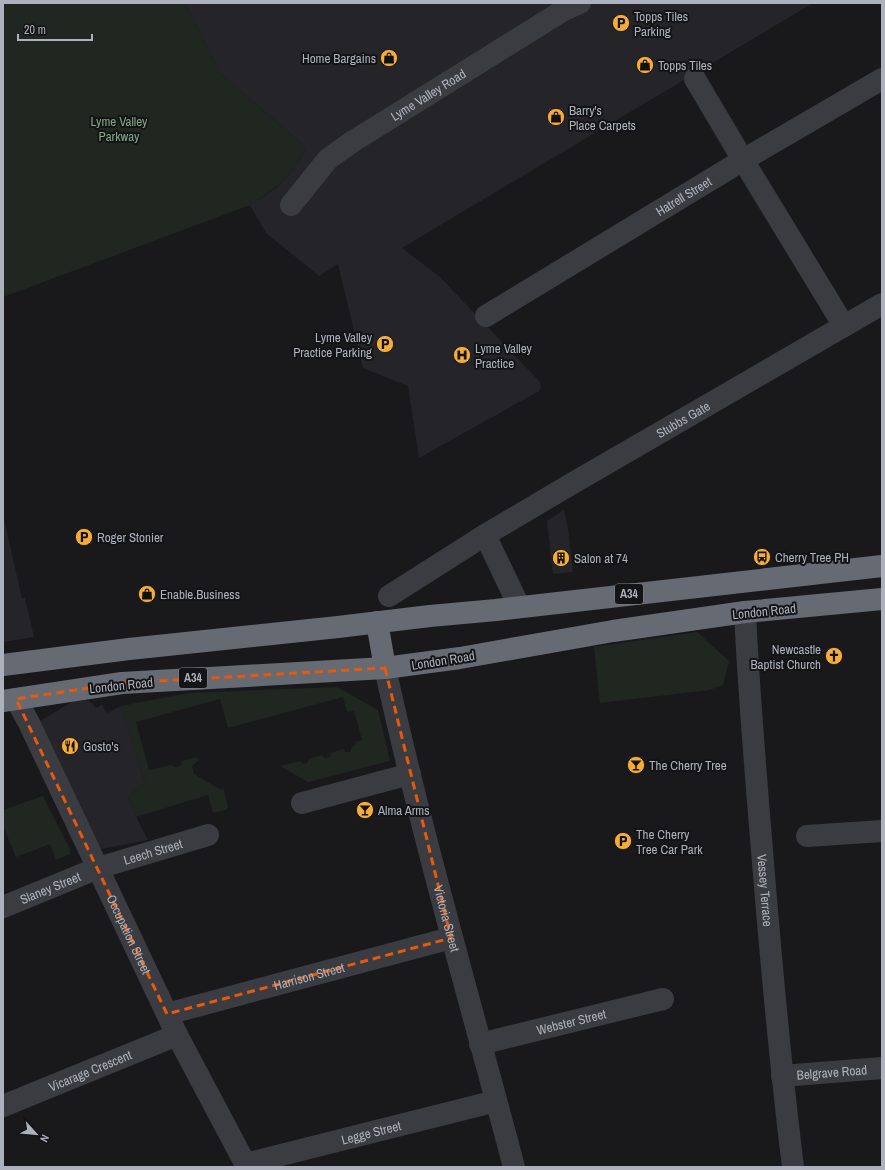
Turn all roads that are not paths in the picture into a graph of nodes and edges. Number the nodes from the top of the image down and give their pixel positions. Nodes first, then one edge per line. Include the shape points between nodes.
1 (580, 3) edge
2 (695, 79) dead end
3 (882, 79) edge
4 (743, 160) junction
5 (291, 205) dead end
6 (882, 304) edge
7 (486, 316) dead end
8 (844, 326) junction
9 (485, 535) junction
10 (882, 566) edge
11 (389, 596) dead end
12 (882, 599) edge
13 (519, 606) junction
14 (745, 612) junction
15 (377, 622) junction
16 (3, 665) edge
17 (385, 668) junction
18 (10, 700) edge
19 (410, 774) junction
20 (302, 802) dead end
21 (882, 831) edge
22 (208, 835) dead end
23 (807, 836) dead end
24 (98, 868) junction
25 (3, 906) edge
26 (451, 938) junction
27 (663, 999) dead end
28 (167, 1014) junction
29 (177, 1035) junction
30 (480, 1044) junction
31 (882, 1068) edge
32 (782, 1076) junction
33 (496, 1101) junction
34 (3, 1106) edge
35 (246, 1165) edge
36 (514, 1167) edge
37 (793, 1167) edge

1 - 5 street, Lyme Valley Road via 564,10 352,142 328,159
2 - 4 street
3 - 4 street, Hatrell Street
4 - 7 street, Hatrell Street
4 - 8 street
6 - 8 street, Stubbs Gate
8 - 9 street, Stubbs Gate
9 - 11 street, Stubbs Gate
9 - 13 street
10 - 13 highway, A34
12 - 14 highway, London Road / A34
13 - 15 highway, A34
14 - 17 highway, London Road / A34
14 - 32 street, Vessey Terrace via 750,701
15 - 16 highway, A34
15 - 17 highway
17 - 18 highway, London Road / A34 via 122,683
17 - 19 street, Victoria Street
18 - 24 street, Occupation Street
19 - 20 street
19 - 26 street, Victoria Street
21 - 23 street
22 - 24 street, Leech Street
24 - 25 street, Slaney Street
24 - 28 street, Occupation Street
26 - 28 street, Harrison Street
26 - 30 street, Victoria Street
27 - 30 street, Webster Street
28 - 29 street, Occupation Street
29 - 34 street, Vicarage Crescent
29 - 35 street, Occupation Street
30 - 33 street, Victoria Street
31 - 32 street, Belgrave Road
32 - 37 street, Vessey Terrace
33 - 35 street, Legge Street
33 - 36 street, Victoria Street

